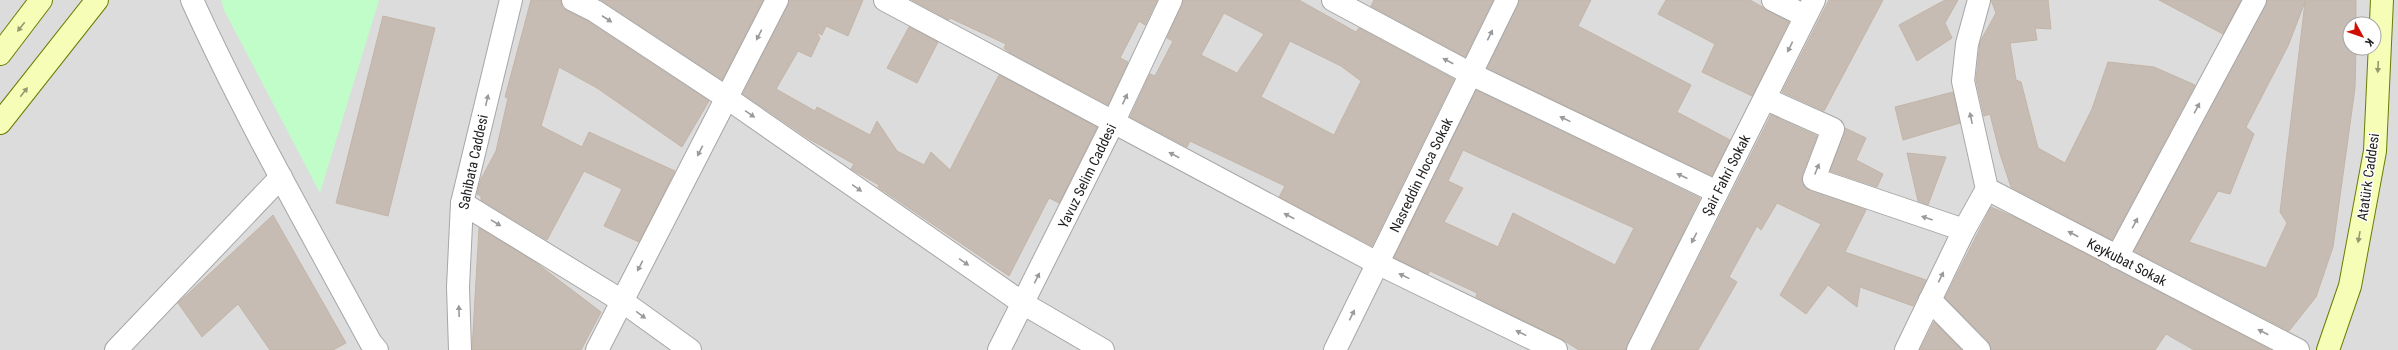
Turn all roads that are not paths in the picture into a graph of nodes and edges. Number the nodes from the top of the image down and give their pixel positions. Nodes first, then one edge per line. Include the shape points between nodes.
1 (41, 0) edge
2 (97, 0) edge
3 (192, 0) edge
4 (511, 0) edge
5 (573, 0) edge
6 (777, 0) edge
7 (884, 0) edge
8 (1171, 0) edge
9 (1333, 0) edge
10 (1507, 0) edge
11 (1773, 0) edge
12 (1978, 0) edge
13 (2255, 0) edge
14 (2382, 0) edge
15 (1810, 8) edge
16 (0, 54) edge
17 (1471, 74) junction
18 (727, 98) junction
19 (1766, 99) junction
20 (0, 123) edge
21 (1114, 123) junction
22 (281, 177) junction
23 (1987, 189) junction
24 (1717, 192) junction
25 (462, 203) junction
26 (1964, 230) junction
27 (2117, 257) junction
28 (1377, 263) junction
29 (1930, 300) junction
30 (622, 301) junction
31 (1024, 304) junction
32 (1008, 344) edge
33 (116, 350) edge
34 (378, 350) edge
35 (460, 350) edge
36 (597, 350) edge
37 (690, 350) edge
38 (1104, 350) edge
39 (1335, 350) edge
40 (1556, 350) edge
41 (1638, 350) edge
42 (1906, 350) edge
43 (1979, 350) edge
44 (2298, 350) edge
45 (2328, 350) edge

1 -> 16 main road
20 -> 2 main road
3 - 22 street via 216,54
25 -> 4 street, Sahibata Caddesi
5 -> 18 street
6 -> 18 street
7 - 21 street
21 -> 8 street, Yavuz Selim Caddesi
17 -> 9 street
17 -> 10 street, Nasreddin Hoca Sokak
11 - 15 street
23 -> 12 street via 1963,81 1967,44
27 -> 13 street
14 -> 45 main road, Atatürk Caddesi via 2374,151 2350,286
15 -> 19 street, Şair Fahri Sokak
24 -> 17 street
17 - 28 street, Nasreddin Hoca Sokak
18 -> 30 street
18 -> 31 street
19 - 24 street, Şair Fahri Sokak
26 -> 19 street via 1814,179 1833,129
28 -> 21 street
31 -> 21 street, Yavuz Selim Caddesi
22 - 33 street
22 - 34 street via 371,343
23 - 26 street
27 -> 23 street, Keykubat Sokak
24 -> 41 street, Şair Fahri Sokak
25 -> 30 street
35 -> 25 street, Sahibata Caddesi via 458,287
29 -> 26 street
44 -> 27 street, Keykubat Sokak
39 -> 28 street, Nasreddin Hoca Sokak
40 -> 28 street
29 - 42 street
29 - 43 street
30 - 36 street
30 -> 37 street
31 - 32 street, Yavuz Selim Caddesi
31 - 38 street

